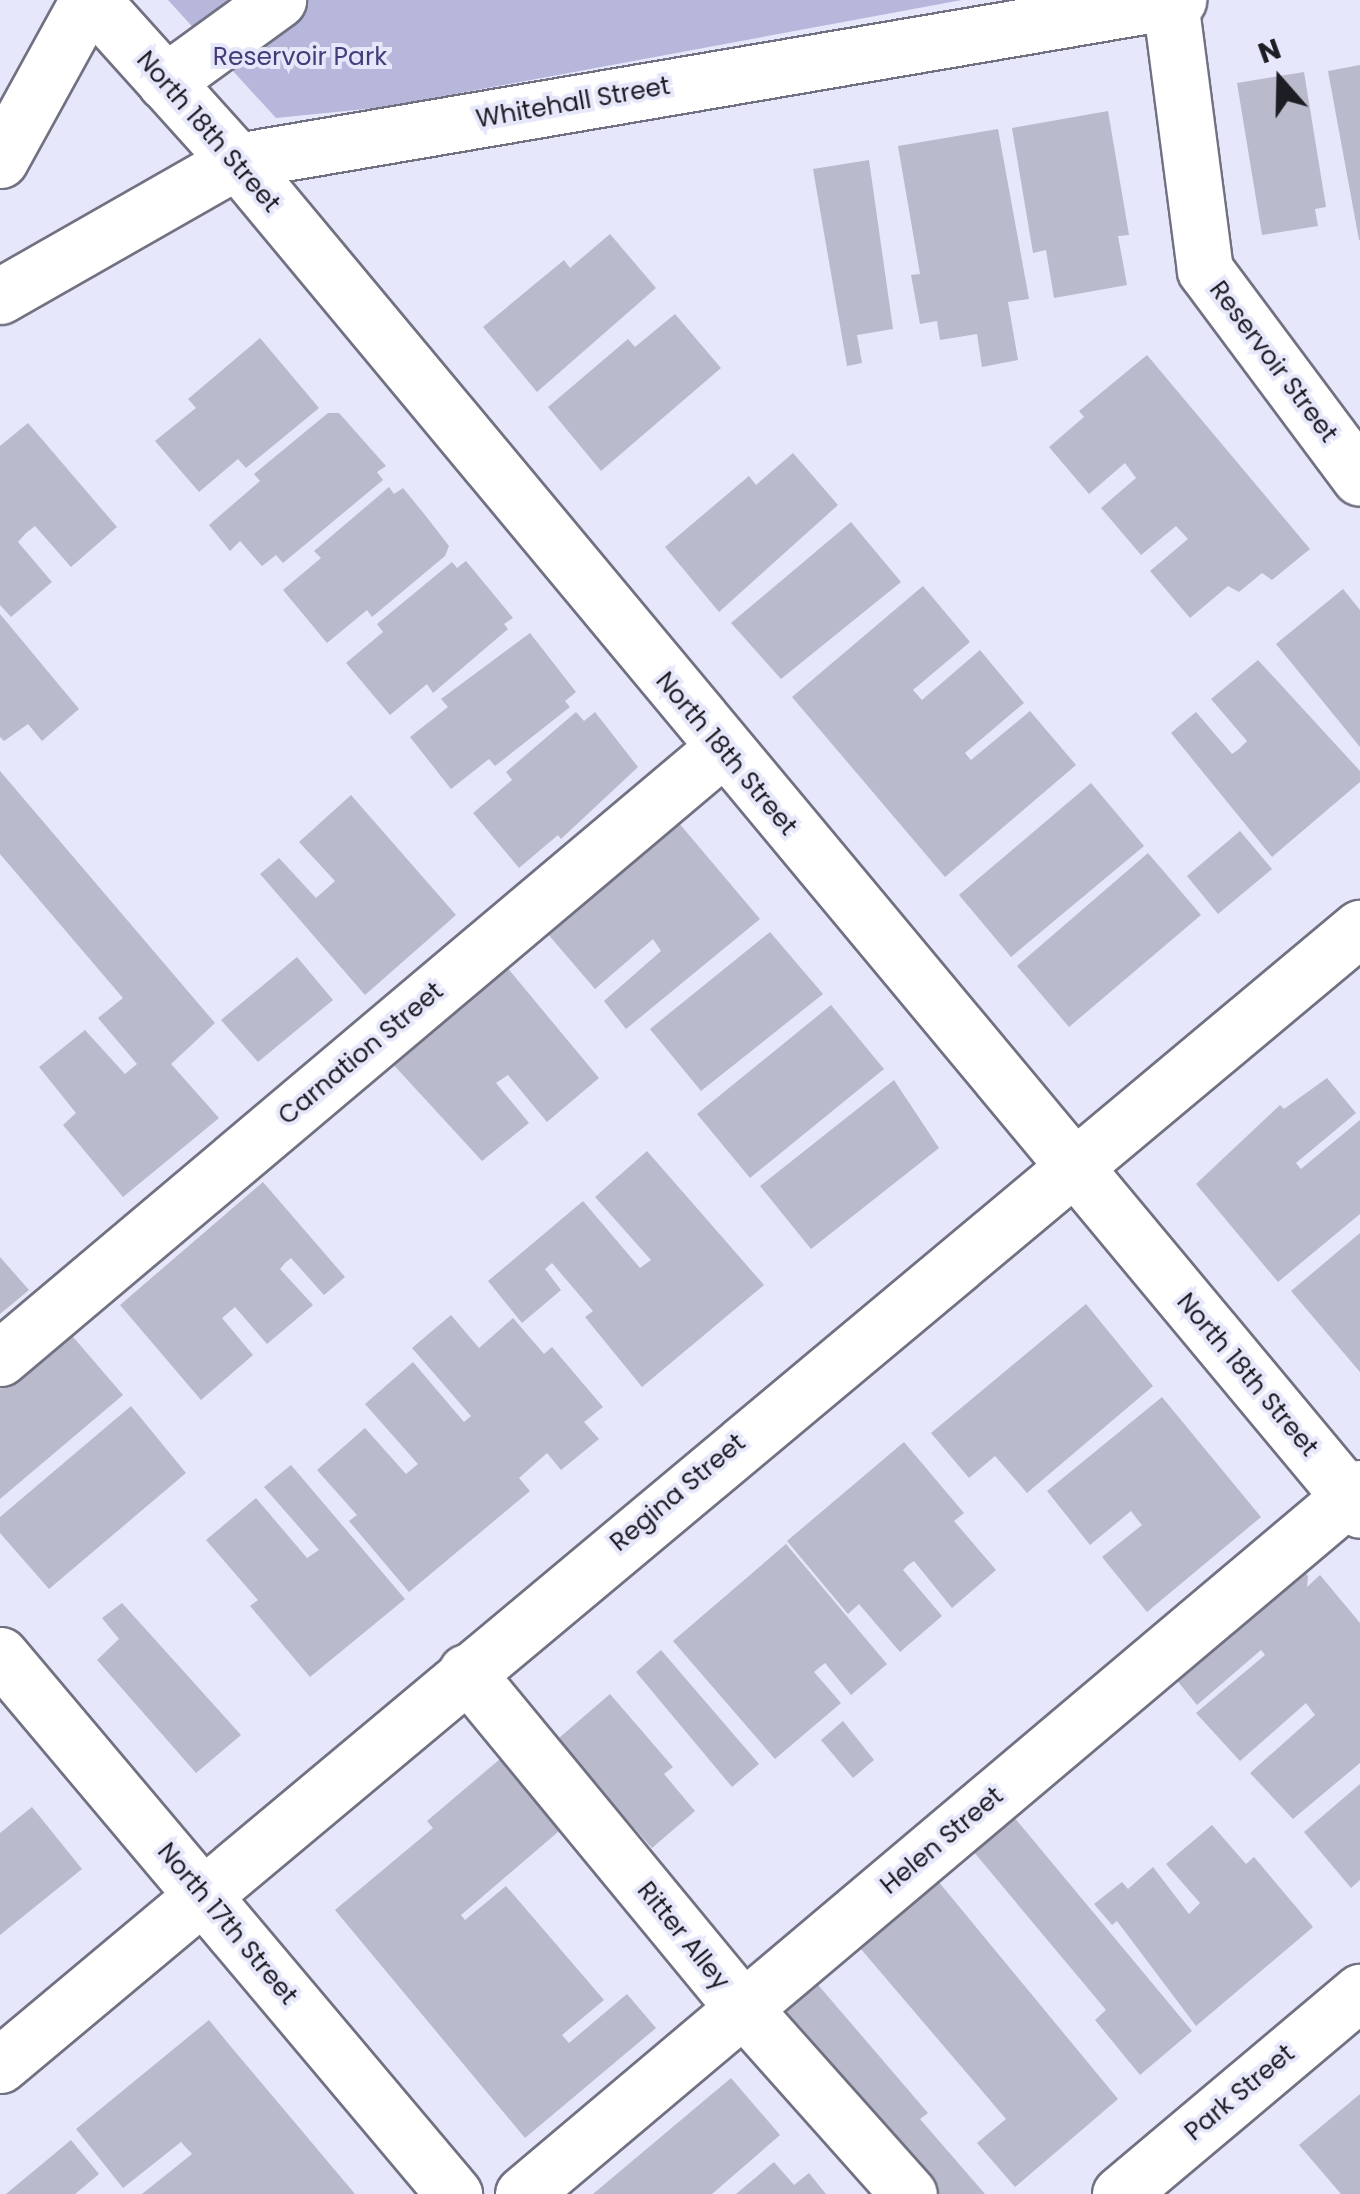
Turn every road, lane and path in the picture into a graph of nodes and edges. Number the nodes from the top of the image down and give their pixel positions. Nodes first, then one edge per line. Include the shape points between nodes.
1 (90, 0) edge
2 (278, 0) edge
3 (1178, 0) edge
4 (1170, 1) edge
5 (165, 82) junction
6 (0, 160) edge
7 (237, 161) junction
8 (0, 296) edge
9 (1360, 478) edge
10 (722, 750) junction
11 (1360, 928) edge
12 (1072, 1168) junction
13 (0, 1358) edge
14 (1356, 1498) edge
15 (0, 1654) edge
16 (466, 1672) junction
17 (203, 1897) junction
18 (1360, 1992) edge
19 (743, 2008) junction
20 (0, 2065) edge
21 (454, 2194) edge
22 (523, 2194) edge
23 (908, 2194) edge
24 (1120, 2194) edge

1 - 5 street, North 18th Street
1 - 6 street
2 - 5 street
3 - 4 street, Whitehall Street
4 - 7 street, Whitehall Street
4 - 9 street, Reservoir Street via 1205,270
5 - 7 street, North 18th Street
7 - 8 street, Whitehall Street
7 - 10 street, North 18th Street
10 - 12 street, North 18th Street
10 - 13 street, Carnation Street
11 - 12 street, Regina Street
12 - 14 street, North 18th Street
12 - 16 street, Regina Street
14 - 19 street, Helen Street
15 - 17 street, North 17th Street
16 - 17 street, Regina Street
16 - 19 street, Ritter Alley
17 - 20 street, Regina Street
17 - 21 street, North 17th Street
18 - 24 street, Park Street
19 - 22 street, Helen Street
19 - 23 street, Ritter Alley

